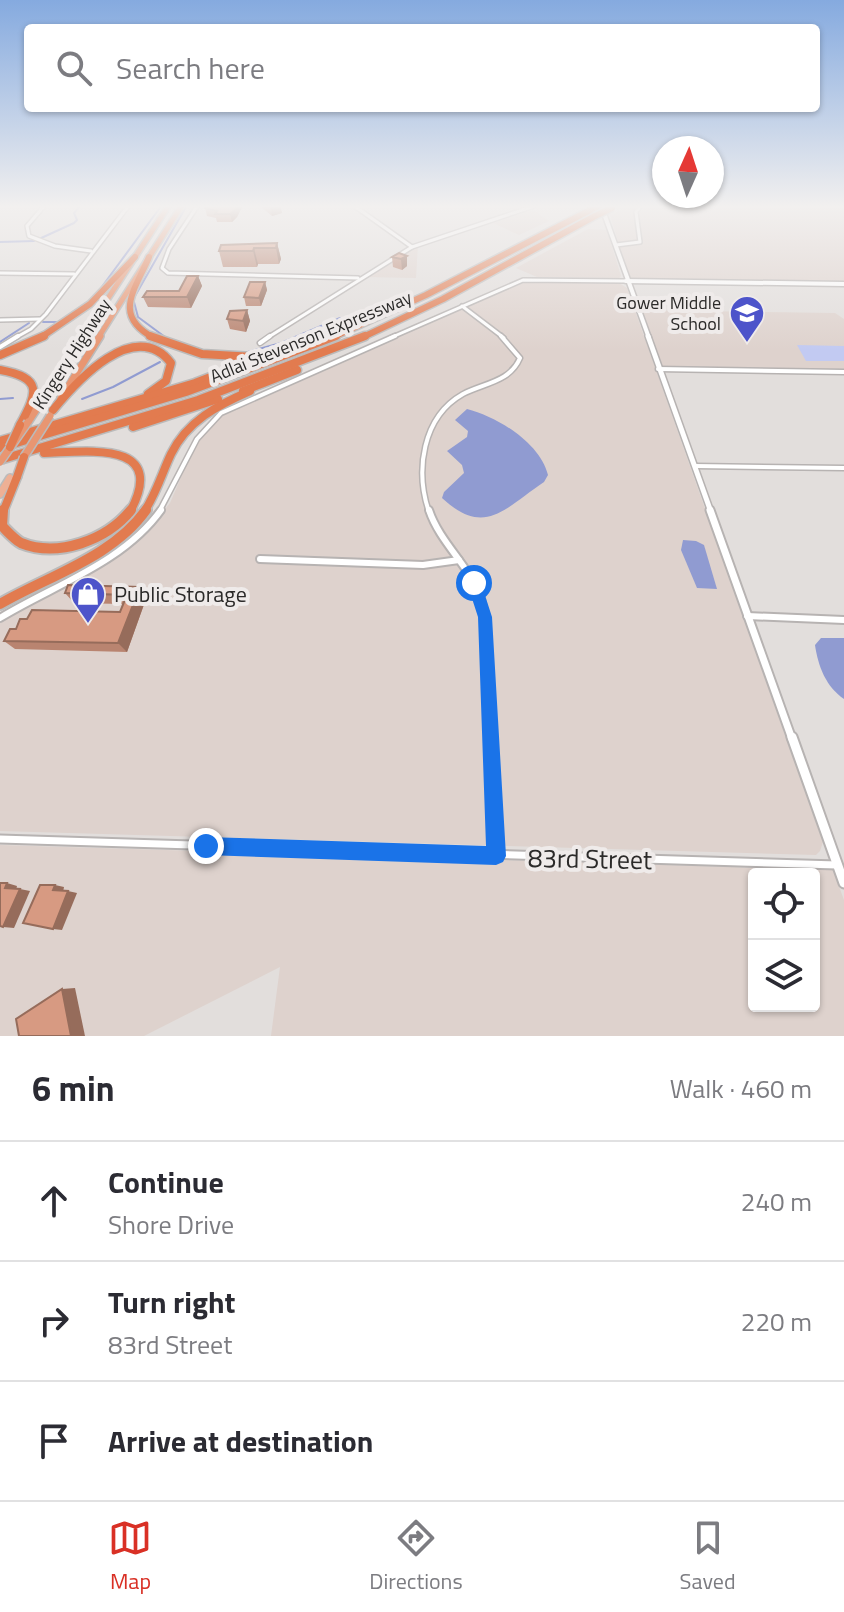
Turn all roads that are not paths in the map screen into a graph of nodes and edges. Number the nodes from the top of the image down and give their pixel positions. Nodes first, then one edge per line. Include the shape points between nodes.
1 (90, 253) edge
2 (137, 253) edge
3 (151, 253) edge
4 (169, 253) edge
5 (401, 253) edge
6 (509, 253) edge
7 (518, 253) edge
8 (618, 253) edge
9 (135, 257) junction
10 (149, 257) junction
11 (0, 273) edge
12 (75, 274) junction
13 (359, 278) junction
14 (626, 281) junction
15 (844, 284) edge
16 (420, 298) junction
17 (462, 306) junction
18 (41, 319) junction
19 (0, 320) edge
20 (390, 325) junction
21 (260, 343) dead end
22 (0, 347) edge
23 (277, 352) junction
24 (0, 355) edge
25 (658, 369) junction
26 (0, 370) edge
27 (844, 372) edge
28 (277, 379) junction
29 (104, 411) junction
30 (52, 413) junction
31 (24, 424) junction
32 (0, 441) edge
33 (10, 447) joint
34 (0, 448) edge
35 (44, 453) junction
36 (24, 457) joint
37 (0, 463) edge
38 (695, 466) junction
39 (844, 468) edge
40 (14, 478) junction
41 (0, 494) edge
42 (260, 559) dead end
43 (460, 560) junction
44 (0, 604) edge
45 (747, 616) junction
46 (0, 618) edge
47 (844, 620) edge
48 (0, 839) edge
49 (496, 856) junction
50 (841, 865) edge
51 (844, 883) edge

1 - 12 street
2 - 9 highway, Kingery Highway
3 - 10 highway, Kingery Highway
4 - 13 street via 162,265 166,272 181,276
5 - 13 street
6 - 16 highway, Adlai Stevenson Expressway
7 - 20 highway, Adlai Stevenson Expressway
8 - 14 street
9 - 24 highway via 69,323
9 - 31 highway, Kingery Highway
10 - 23 highway via 129,307 148,334 210,358
10 - 30 highway, Kingery Highway
11 - 12 street
12 - 18 street
13 - 21 street
14 - 15 street
14 - 17 street via 531,279
14 - 25 street
16 - 23 highway
16 - 34 highway, Adlai Stevenson Expressway via 266,365
17 - 43 street via 511,344 520,358 511,373 453,401 426,443 426,502
17 - 46 street via 221,413 193,440 162,509 145,530
18 - 19 street
18 - 22 street
20 - 28 highway
20 - 37 highway, Adlai Stevenson Expressway via 210,396
23 - 29 highway
25 - 27 street
25 - 38 street
26 - 31 highway via 23,374 33,384 35,397
28 - 35 highway
28 - 44 highway via 193,423 173,450 150,504 131,528
29 - 30 highway via 160,386 170,374 168,358 138,348 105,357
29 - 32 highway
30 - 36 highway, Kingery Highway, bridge
31 - 33 highway, bridge
33 - 37 highway, bridge
35 - 37 highway
35 - 40 highway via 98,449 123,455 133,461 140,479 137,498 122,519 97,537 69,547 39,549 14,541 2,526
36 - 40 highway, bridge
38 - 39 street
38 - 45 street
40 - 41 main road
42 - 43 street via 423,565
43 - 49 street via 478,588 485,613
45 - 47 street
45 - 50 street
48 - 49 street, 83rd Street
49 - 50 street, 83rd Street
50 - 51 street

